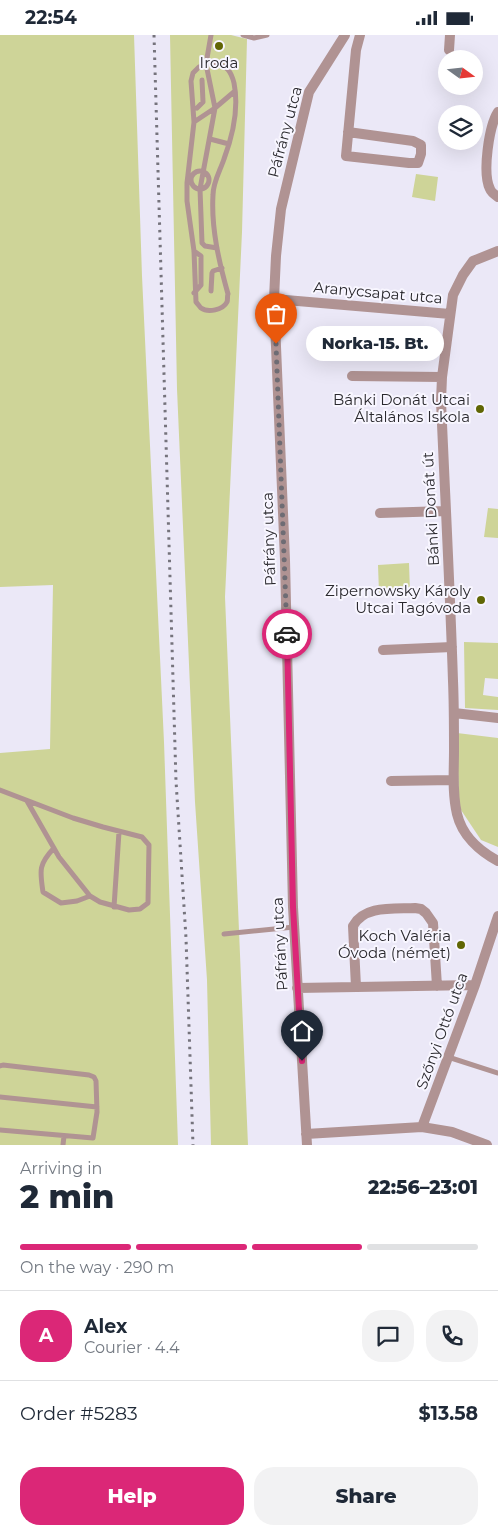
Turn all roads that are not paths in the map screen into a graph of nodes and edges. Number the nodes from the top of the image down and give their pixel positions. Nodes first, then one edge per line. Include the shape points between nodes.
1 (212, 35) edge
2 (243, 35) edge
3 (267, 35) edge
4 (345, 35) edge
5 (360, 35) edge
6 (450, 35) edge
7 (338, 44) junction
8 (356, 50) junction
9 (449, 50) dead end
10 (206, 64) junction
11 (202, 80) dead end
12 (235, 91) junction
13 (195, 106) junction
14 (215, 108) junction
15 (498, 112) edge
16 (207, 113) junction
17 (194, 122) junction
18 (348, 132) junction
19 (210, 139) junction
20 (229, 144) junction
21 (188, 168) junction
22 (202, 171) junction
23 (194, 173) junction
24 (209, 176) junction
25 (217, 176) junction
26 (194, 187) junction
27 (203, 189) junction
28 (187, 191) junction
29 (213, 193) junction
30 (498, 197) edge
31 (217, 248) junction
32 (498, 251) edge
33 (222, 268) junction
34 (211, 291) dead end
35 (274, 299) junction
36 (450, 314) junction
37 (352, 377) dead end
38 (442, 377) junction
39 (446, 511) junction
40 (380, 513) dead end
41 (452, 647) junction
42 (383, 650) dead end
43 (454, 713) junction
44 (498, 718) edge
45 (453, 780) junction
46 (391, 781) dead end
47 (0, 790) edge
48 (27, 801) junction
49 (119, 831) junction
50 (54, 848) junction
51 (498, 861) edge
52 (90, 896) junction
53 (114, 907) junction
54 (498, 916) edge
55 (294, 927) junction
56 (224, 935) dead end
57 (475, 985) junction
58 (436, 986) junction
59 (356, 987) junction
60 (297, 988) junction
61 (448, 1057) junction
62 (0, 1066) edge
63 (498, 1073) edge
64 (0, 1097) edge
65 (97, 1107) junction
66 (422, 1127) junction
67 (0, 1130) edge
68 (306, 1134) junction
69 (64, 1136) junction
70 (63, 1145) edge
71 (306, 1145) edge
72 (487, 1145) edge

1 - 10 lane
2 - 3 lane via 254,38
4 - 7 street, Páfrány utca
5 - 8 street
6 - 9 street
7 - 8 street via 349,43
7 - 35 street, Páfrány utca via 309,91 299,130 281,209
8 - 18 street
10 - 12 lane via 224,65 232,76
10 - 13 lane via 193,73
10 - 14 lane
11 - 13 lane via 202,102
12 - 14 lane
12 - 20 lane via 234,124
13 - 16 lane
13 - 17 lane
14 - 16 lane
14 - 19 lane
15 - 30 street via 493,120 486,173 489,188
16 - 17 lane
17 - 21 lane
18 - 18 street via 346,155 418,163 421,145 413,141
19 - 20 lane
19 - 22 lane
20 - 25 lane
21 - 23 lane
21 - 28 lane
22 - 23 lane
22 - 24 lane
22 - 27 lane
23 - 26 lane via 191,179
24 - 25 lane
24 - 27 lane via 210,182
25 - 29 lane
26 - 27 lane
26 - 28 lane
27 - 29 lane
27 - 31 lane via 202,243
28 - 33 lane via 194,251 200,256 201,285 194,293 200,308 215,310 226,302 228,293
29 - 31 lane
31 - 33 lane
32 - 36 street, Bánki Donát út via 473,261 453,295
33 - 34 lane via 212,273
35 - 36 street, Aranycsapat utca
35 - 55 street, Páfrány utca via 285,560
36 - 38 street, Bánki Donát út
37 - 38 street
38 - 39 street, Bánki Donát út
39 - 40 street
39 - 41 street, Bánki Donát út
41 - 42 street
41 - 43 street, Bánki Donát út
43 - 44 street
43 - 45 street, Bánki Donát út
45 - 46 street
45 - 51 street, Bánki Donát út via 457,815 463,829 473,843
47 - 48 lane
48 - 49 lane
48 - 50 lane
49 - 53 lane
49 - 53 lane via 142,837 149,845 148,903 140,909
50 - 52 lane
50 - 52 lane via 40,870 44,892 61,903
52 - 53 lane
54 - 57 street, Szőnyi Ottó utca
55 - 56 lane
55 - 60 street, Páfrány utca
57 - 58 street
57 - 61 street, Szőnyi Ottó utca
58 - 59 street
58 - 59 street via 433,923 426,913 415,908 371,911 356,920
59 - 60 street
60 - 68 street, Páfrány utca
61 - 63 lane
61 - 66 street, Szőnyi Ottó utca
62 - 65 lane via 94,1077
64 - 65 lane
65 - 69 lane via 93,1138
66 - 68 street
66 - 72 street via 452,1132
67 - 69 lane
68 - 71 street, Páfrány utca
69 - 70 lane

